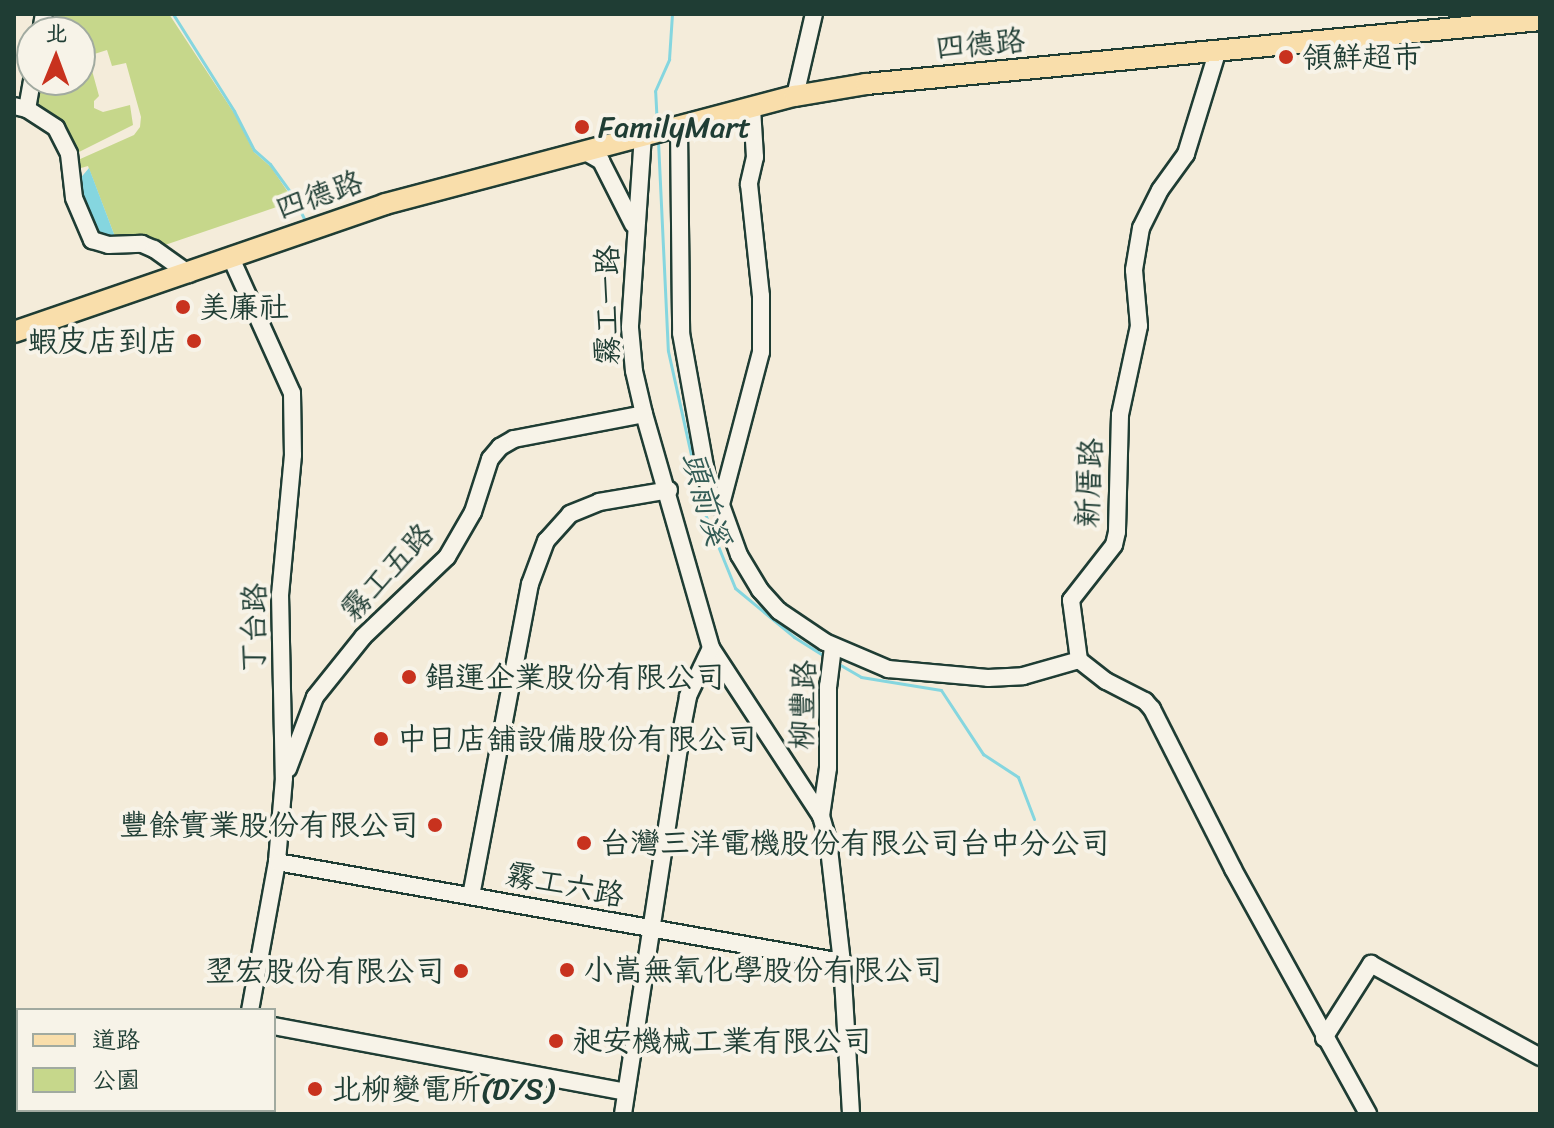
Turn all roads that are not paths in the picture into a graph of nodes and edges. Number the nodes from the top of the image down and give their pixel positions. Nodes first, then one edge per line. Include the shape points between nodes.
1 (814, 14) edge
2 (1540, 20) edge
3 (1217, 53) junction
4 (795, 96) junction
5 (20, 108) edge
6 (752, 108) junction
7 (660, 131) junction
8 (584, 151) junction
9 (635, 227) junction
10 (231, 258) junction
11 (189, 274) junction
12 (14, 332) edge
13 (644, 414) junction
14 (669, 490) junction
15 (721, 505) junction
16 (833, 647) junction
17 (711, 648) junction
18 (1079, 660) junction
19 (284, 778) junction
20 (821, 816) junction
21 (277, 862) junction
22 (471, 896) junction
23 (650, 930) junction
24 (842, 962) junction
25 (250, 1008) edge
26 (276, 1026) edge
27 (1324, 1038) junction
28 (1540, 1057) edge
29 (626, 1092) junction
30 (623, 1114) edge
31 (851, 1114) edge
32 (1368, 1114) edge

1 - 4 street
2 - 3 main road, 四德路
3 - 4 main road, 四德路 via 866,84
3 - 18 street, 新厝路 via 1186,154 1141,228 1134,270 1139,326 1120,415 1117,532 1114,545 1071,600
4 - 6 main road, 四德路
5 - 11 street via 56,128 69,154 74,198 92,240 142,244
6 - 7 main road, 四德路
6 - 15 street via 755,157 749,184 761,352
7 - 8 main road, 四德路
7 - 9 street, 霧工一路
7 - 15 street, 柳豐路 via 681,333 712,505
8 - 9 street via 601,161
8 - 10 main road, 四德路 via 385,204
9 - 13 street, 霧工一路 via 630,328
10 - 11 main road, 四德路
10 - 19 street, 丁台路 via 292,393 293,455 280,594
11 - 12 main road, 四德路
13 - 14 street, 霧工一路
13 - 19 street, 霧工五路 via 514,439 500,447 447,557 363,637 315,697
14 - 17 street, 霧工一路
14 - 22 street via 599,502 570,514 546,541 530,584
15 - 16 street, 柳豐路 via 739,555 760,590 779,611
16 - 18 street via 888,669 988,678 1023,676
16 - 20 street, 柳豐路
17 - 20 street, 霧工一路
17 - 23 street via 688,696
18 - 27 street via 1152,709
19 - 21 street, 丁台路
20 - 24 street, 柳豐路
21 - 22 street, 霧工六路
21 - 25 street, 丁台路
22 - 23 street, 霧工六路
23 - 24 street, 霧工六路
23 - 29 street
24 - 31 street, 柳豐路
26 - 29 street
27 - 28 street via 1371,964
27 - 32 street
29 - 30 street

